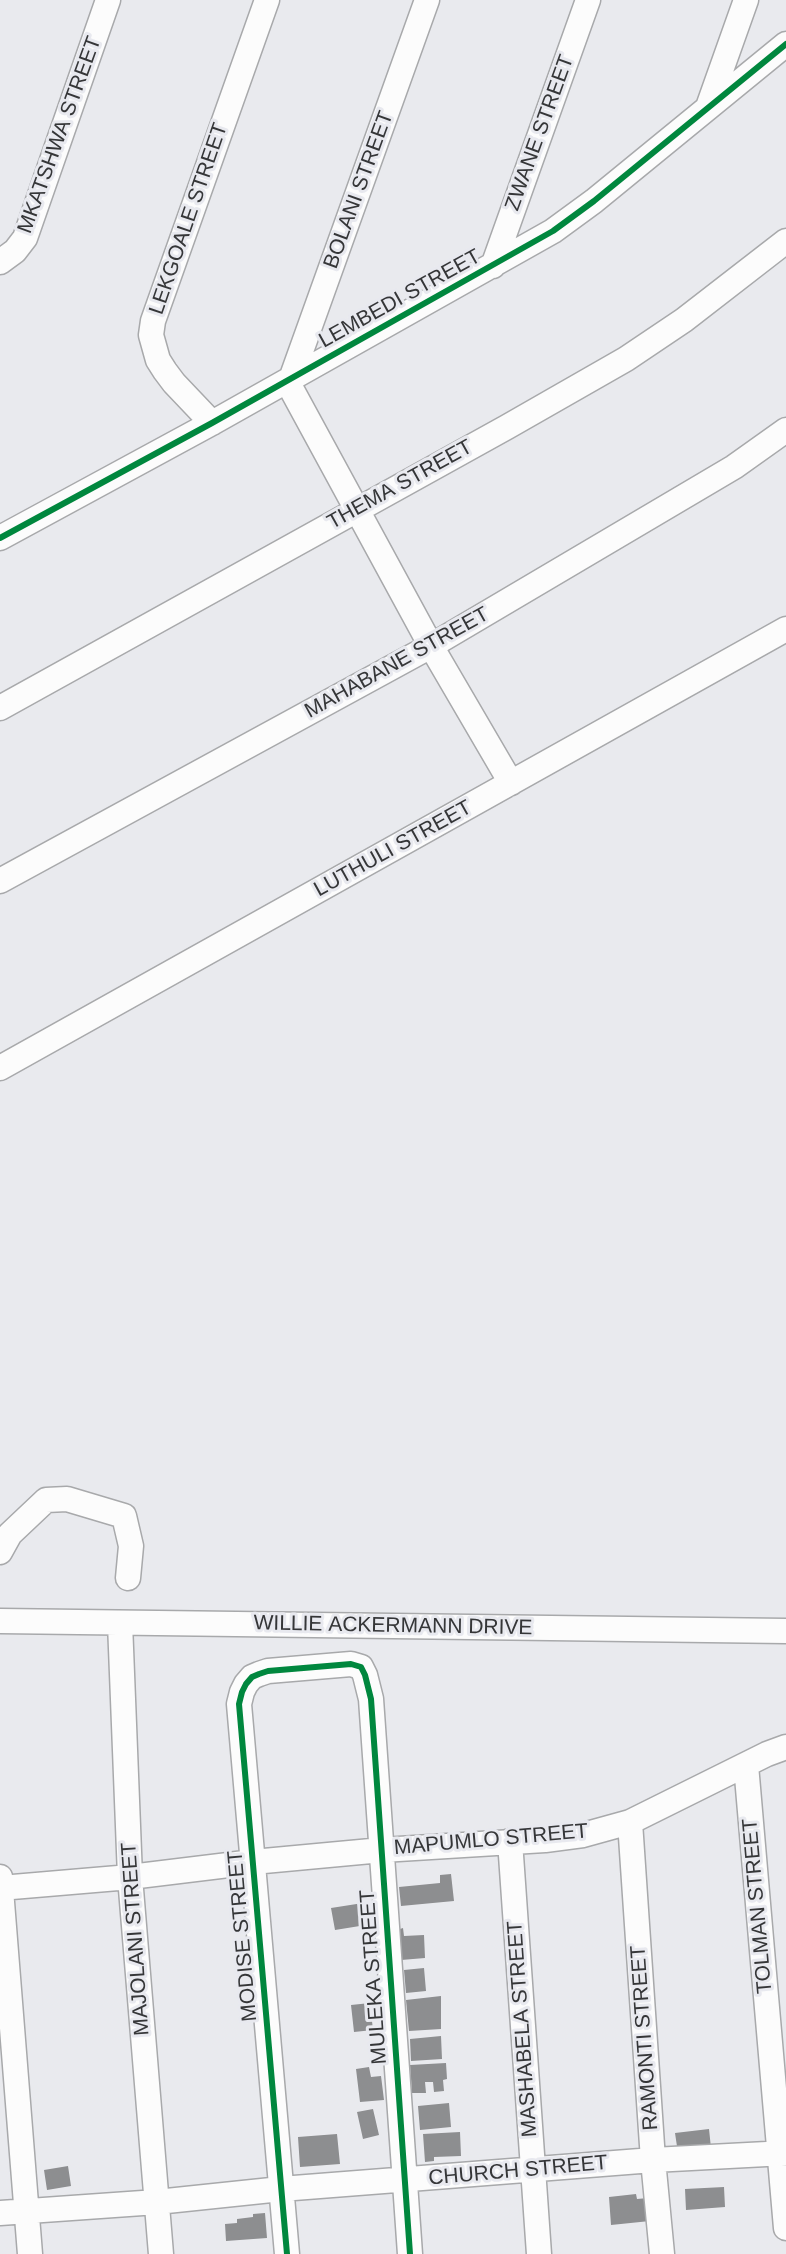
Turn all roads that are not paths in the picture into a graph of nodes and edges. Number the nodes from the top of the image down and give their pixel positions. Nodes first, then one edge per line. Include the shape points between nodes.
1 (108, 0) edge
2 (267, 0) edge
3 (427, 0) edge
4 (588, 0) edge
5 (746, 0) edge
6 (786, 44) edge
7 (708, 107) junction
8 (786, 241) edge
9 (0, 262) edge
10 (493, 266) junction
11 (289, 380) junction
12 (212, 423) junction
13 (786, 430) edge
14 (357, 509) junction
15 (0, 538) edge
16 (786, 629) edge
17 (431, 646) junction
18 (0, 708) edge
19 (511, 783) junction
20 (0, 881) edge
21 (0, 1068) edge
22 (0, 1552) edge
23 (128, 1578) dead end
24 (0, 1621) edge
25 (120, 1623) junction
26 (786, 1631) edge
27 (370, 1699) joint
28 (786, 1747) edge
29 (746, 1765) junction
30 (630, 1822) junction
31 (510, 1841) junction
32 (382, 1850) junction
33 (253, 1862) junction
34 (0, 1877) edge
35 (130, 1878) junction
36 (0, 1888) edge
37 (783, 2153) edge
38 (653, 2160) junction
39 (534, 2169) junction
40 (404, 2180) junction
41 (281, 2189) junction
42 (157, 2202) junction
43 (26, 2211) junction
44 (0, 2213) edge
45 (786, 2228) edge
46 (30, 2254) edge
47 (161, 2254) edge
48 (287, 2254) edge
49 (410, 2254) edge
50 (539, 2254) edge
51 (662, 2254) edge

1 - 9 street, MKATSHWA STREET via 25,238
2 - 12 street, LEKGOALE STREET via 151,335 158,360
3 - 11 street, BOLANI STREET
4 - 10 street, ZWANE STREET
5 - 7 street
6 - 7 street, LEMBEDI STREET
7 - 10 street, LEMBEDI STREET via 554,231
8 - 14 street, THEMA STREET via 684,320 626,358
10 - 11 street, LEMBEDI STREET
11 - 12 street, LEMBEDI STREET
11 - 14 street
12 - 15 street, LEMBEDI STREET
13 - 17 street, MAHABANE STREET via 734,467
14 - 17 street
14 - 18 street, THEMA STREET
16 - 19 street, LUTHULI STREET
17 - 19 street
17 - 20 street, MAHABANE STREET
19 - 21 street, LUTHULI STREET
22 - 23 street via 9,1534 46,1500 67,1499 124,1516 131,1546
24 - 25 street, WILLIE ACKERMANN DRIVE
25 - 26 street, WILLIE ACKERMANN DRIVE
25 - 35 street, MAJOLANI STREET
27 - 32 street, MULEKA STREET
27 - 33 street, MODISE STREET via 361,1667 351,1664 268,1671 252,1677 239,1704
28 - 29 street, MAPUMLO STREET
29 - 30 street, MAPUMLO STREET
29 - 37 street, TOLMAN STREET
30 - 31 street, MAPUMLO STREET via 583,1835
30 - 38 street, RAMONTI STREET
31 - 32 street, MAPUMLO STREET
31 - 39 street, MASHABELA STREET
32 - 33 street, MAPUMLO STREET
32 - 40 street, MULEKA STREET
33 - 35 street, MAPUMLO STREET
33 - 41 street, MODISE STREET
34 - 36 street
35 - 36 street, MAPUMLO STREET
35 - 42 street, MAJOLANI STREET
36 - 43 street
37 - 38 street, CHURCH STREET
37 - 45 street, TOLMAN STREET
38 - 39 street, CHURCH STREET
38 - 51 street, RAMONTI STREET
39 - 40 street, CHURCH STREET
39 - 50 street, MASHABELA STREET
40 - 41 street, CHURCH STREET
40 - 49 street, MULEKA STREET
41 - 42 street, CHURCH STREET
41 - 48 street, MODISE STREET
42 - 43 street, CHURCH STREET
42 - 47 street, MAJOLANI STREET
43 - 44 street, CHURCH STREET
43 - 46 street

